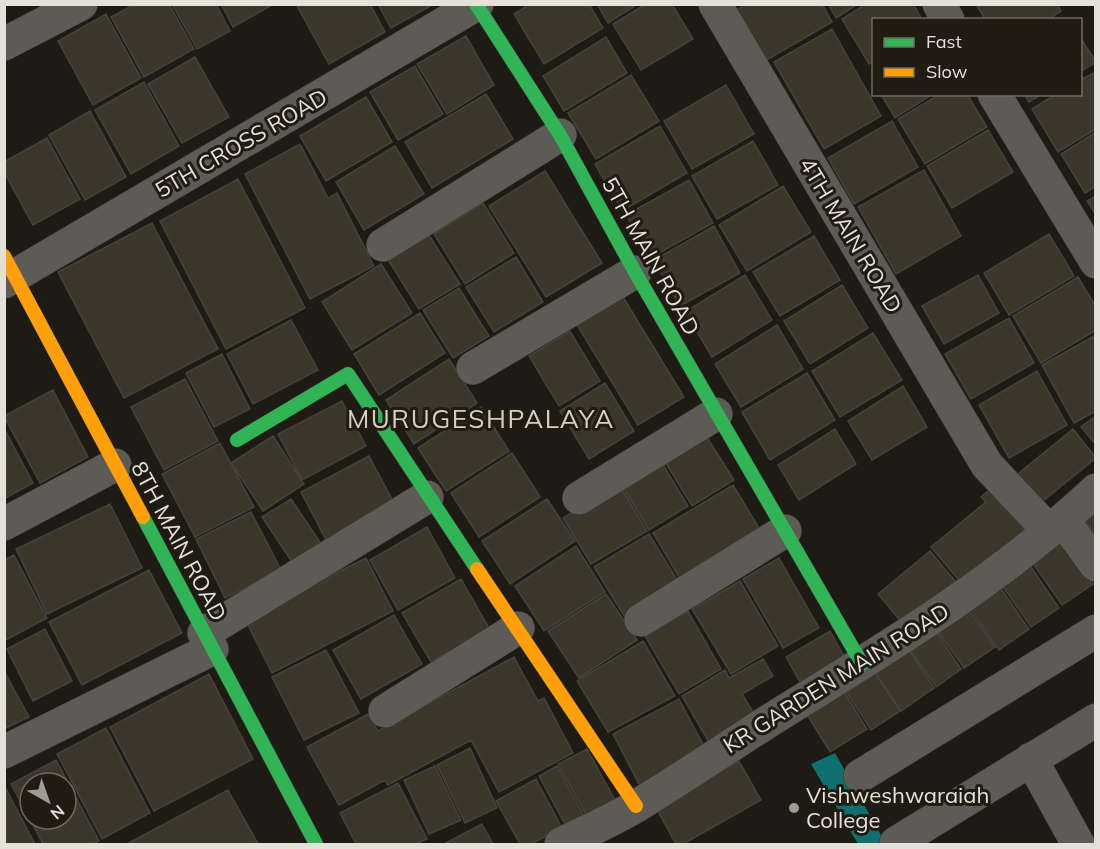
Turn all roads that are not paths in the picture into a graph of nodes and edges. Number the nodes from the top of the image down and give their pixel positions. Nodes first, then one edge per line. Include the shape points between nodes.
1 (81, 4) edge
2 (715, 4) edge
3 (939, 4) edge
4 (476, 5) edge
5 (947, 18) edge
6 (4, 44) edge
7 (995, 96) edge
8 (560, 135) junction
9 (383, 245) dead end
10 (1095, 262) edge
11 (8, 271) edge
12 (635, 272) junction
13 (473, 368) dead end
14 (716, 414) junction
15 (237, 440) dead end
16 (115, 465) junction
17 (1095, 490) edge
18 (428, 497) junction
19 (579, 498) dead end
20 (4, 524) edge
21 (1056, 526) junction
22 (785, 531) junction
23 (1095, 565) edge
24 (641, 620) dead end
25 (518, 627) junction
26 (1095, 631) edge
27 (208, 641) junction
28 (862, 664) junction
29 (385, 711) dead end
30 (1095, 720) edge
31 (4, 752) edge
32 (1031, 759) junction
33 (860, 776) dead end
34 (636, 806) junction
35 (1068, 841) edge
36 (896, 843) dead end
37 (316, 844) edge
38 (561, 844) edge

1 - 6 street
2 - 21 street, 4TH MAIN ROAD via 987,465
3 - 5 street
4 - 8 street, 5TH MAIN ROAD
4 - 11 street, 5TH CROSS ROAD
7 - 10 street
8 - 9 street
8 - 12 street, 5TH MAIN ROAD
11 - 16 street, 8TH MAIN ROAD
12 - 13 street
12 - 14 street, 5TH MAIN ROAD
14 - 19 street
14 - 22 street, 5TH MAIN ROAD
15 - 18 street via 348,374
16 - 20 street
16 - 27 street, 8TH MAIN ROAD
17 - 21 street, KR GARDEN MAIN ROAD
18 - 25 street
18 - 27 street
21 - 23 street, 4TH MAIN ROAD
21 - 28 street, KR GARDEN MAIN ROAD via 977,588
22 - 24 street
22 - 28 street, 5TH MAIN ROAD
25 - 29 street
25 - 34 street
26 - 33 street
27 - 31 street
27 - 37 street, 8TH MAIN ROAD
28 - 34 street, KR GARDEN MAIN ROAD
30 - 32 street
32 - 35 street
32 - 36 street
34 - 38 street, KR GARDEN MAIN ROAD

